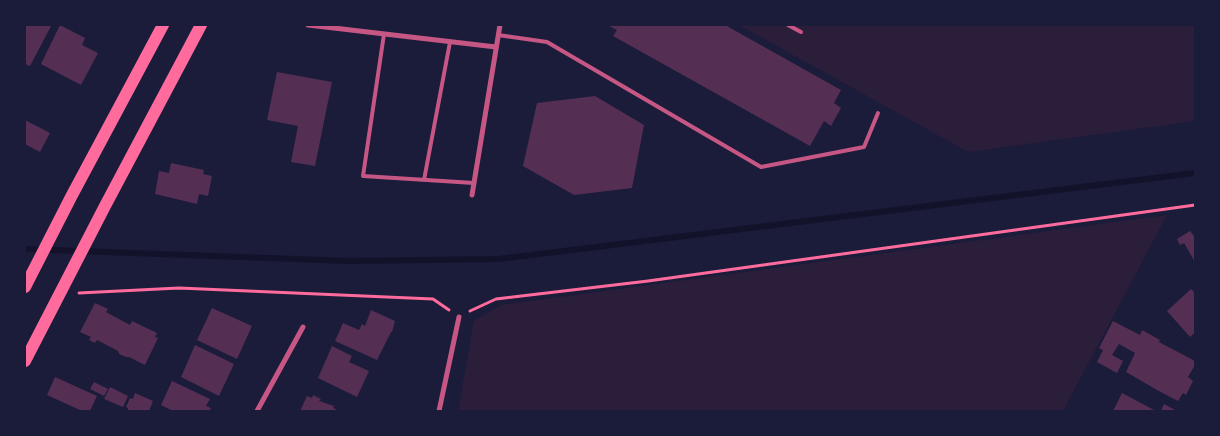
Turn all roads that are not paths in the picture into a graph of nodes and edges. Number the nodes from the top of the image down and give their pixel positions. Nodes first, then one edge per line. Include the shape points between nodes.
1 (163, 25) edge
2 (202, 25) edge
3 (308, 25) edge
4 (500, 25) edge
5 (788, 25) edge
6 (801, 32) dead end
7 (384, 34) junction
8 (498, 35) junction
9 (450, 42) junction
10 (496, 47) junction
11 (878, 113) dead end
12 (424, 180) junction
13 (474, 183) junction
14 (472, 195) dead end
15 (26, 285) edge
16 (459, 317) road end
17 (303, 327) dead end
18 (25, 361) edge
19 (257, 411) edge
20 (439, 411) edge

1 - 15 main road
2 - 18 main road
3 - 7 street
4 - 8 street
5 - 6 lane
7 - 9 street
7 - 12 lane via 364,176
8 - 10 street
8 - 11 lane via 547,42 761,167 864,147
9 - 10 street
9 - 12 lane
10 - 13 street
12 - 13 lane
13 - 14 street
16 - 20 street
17 - 19 street

